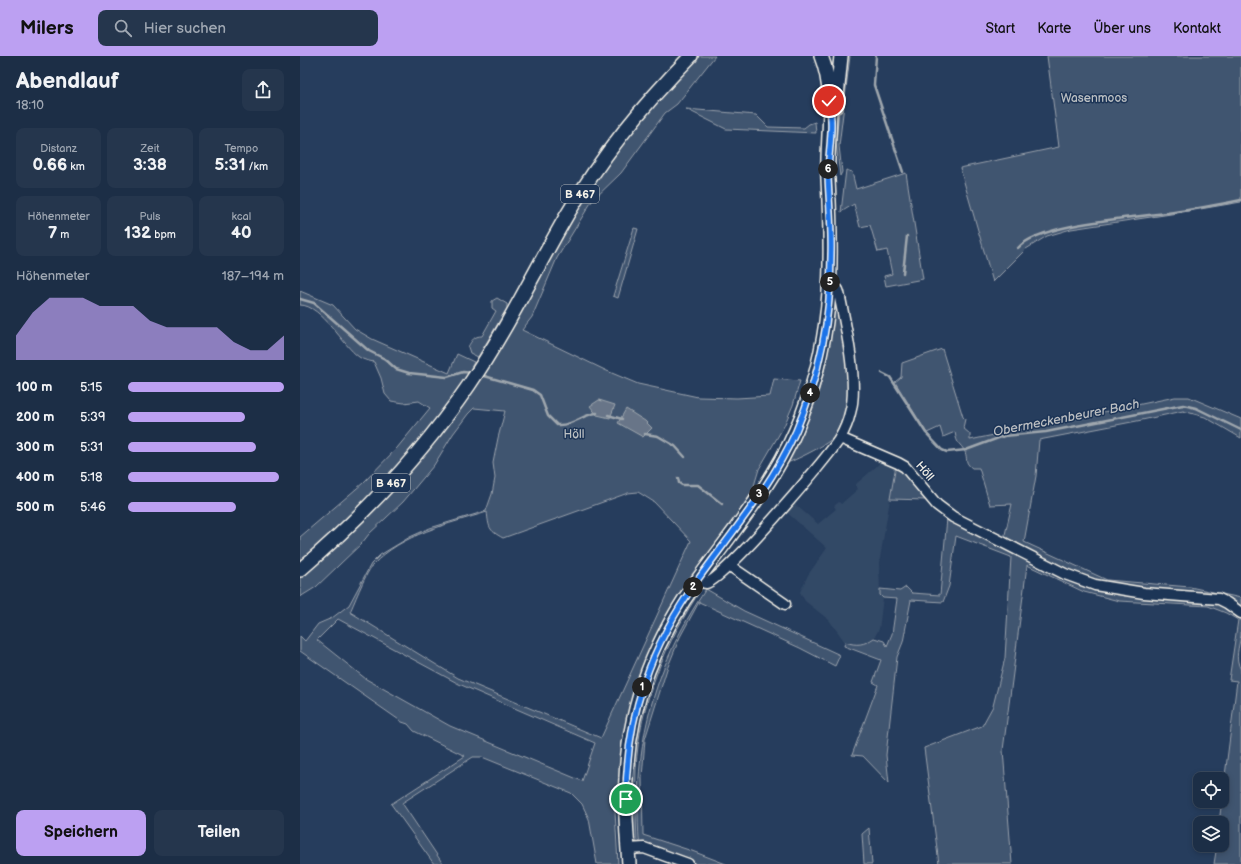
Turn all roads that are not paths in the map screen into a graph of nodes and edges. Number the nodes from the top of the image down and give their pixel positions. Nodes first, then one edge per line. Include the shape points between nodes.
1 (691, 56) edge
2 (821, 56) edge
3 (841, 56) edge
4 (831, 118) junction
5 (830, 289) junction
6 (840, 438) junction
7 (730, 566) junction
8 (300, 570) edge
9 (698, 579) junction
10 (785, 604) dead end
11 (1241, 613) edge
12 (628, 849) junction
13 (629, 864) edge
14 (688, 864) edge

1 - 8 main road, B 467 via 646,104 600,163 568,214 493,349 442,422 402,472 351,525
2 - 4 main road via 827,75
3 - 4 main road via 836,109
4 - 5 main road via 828,176
5 - 6 street via 838,290 839,293 852,375 851,413
5 - 9 main road via 825,331 814,382 796,432 764,487
6 - 7 street
6 - 11 street, Höll via 898,463 918,481 944,512 1065,574 1095,585 1144,593 1219,599
7 - 9 street via 707,583
7 - 10 street
9 - 12 main road via 658,645 634,713 626,779
12 - 13 main road
12 - 14 street via 644,848

